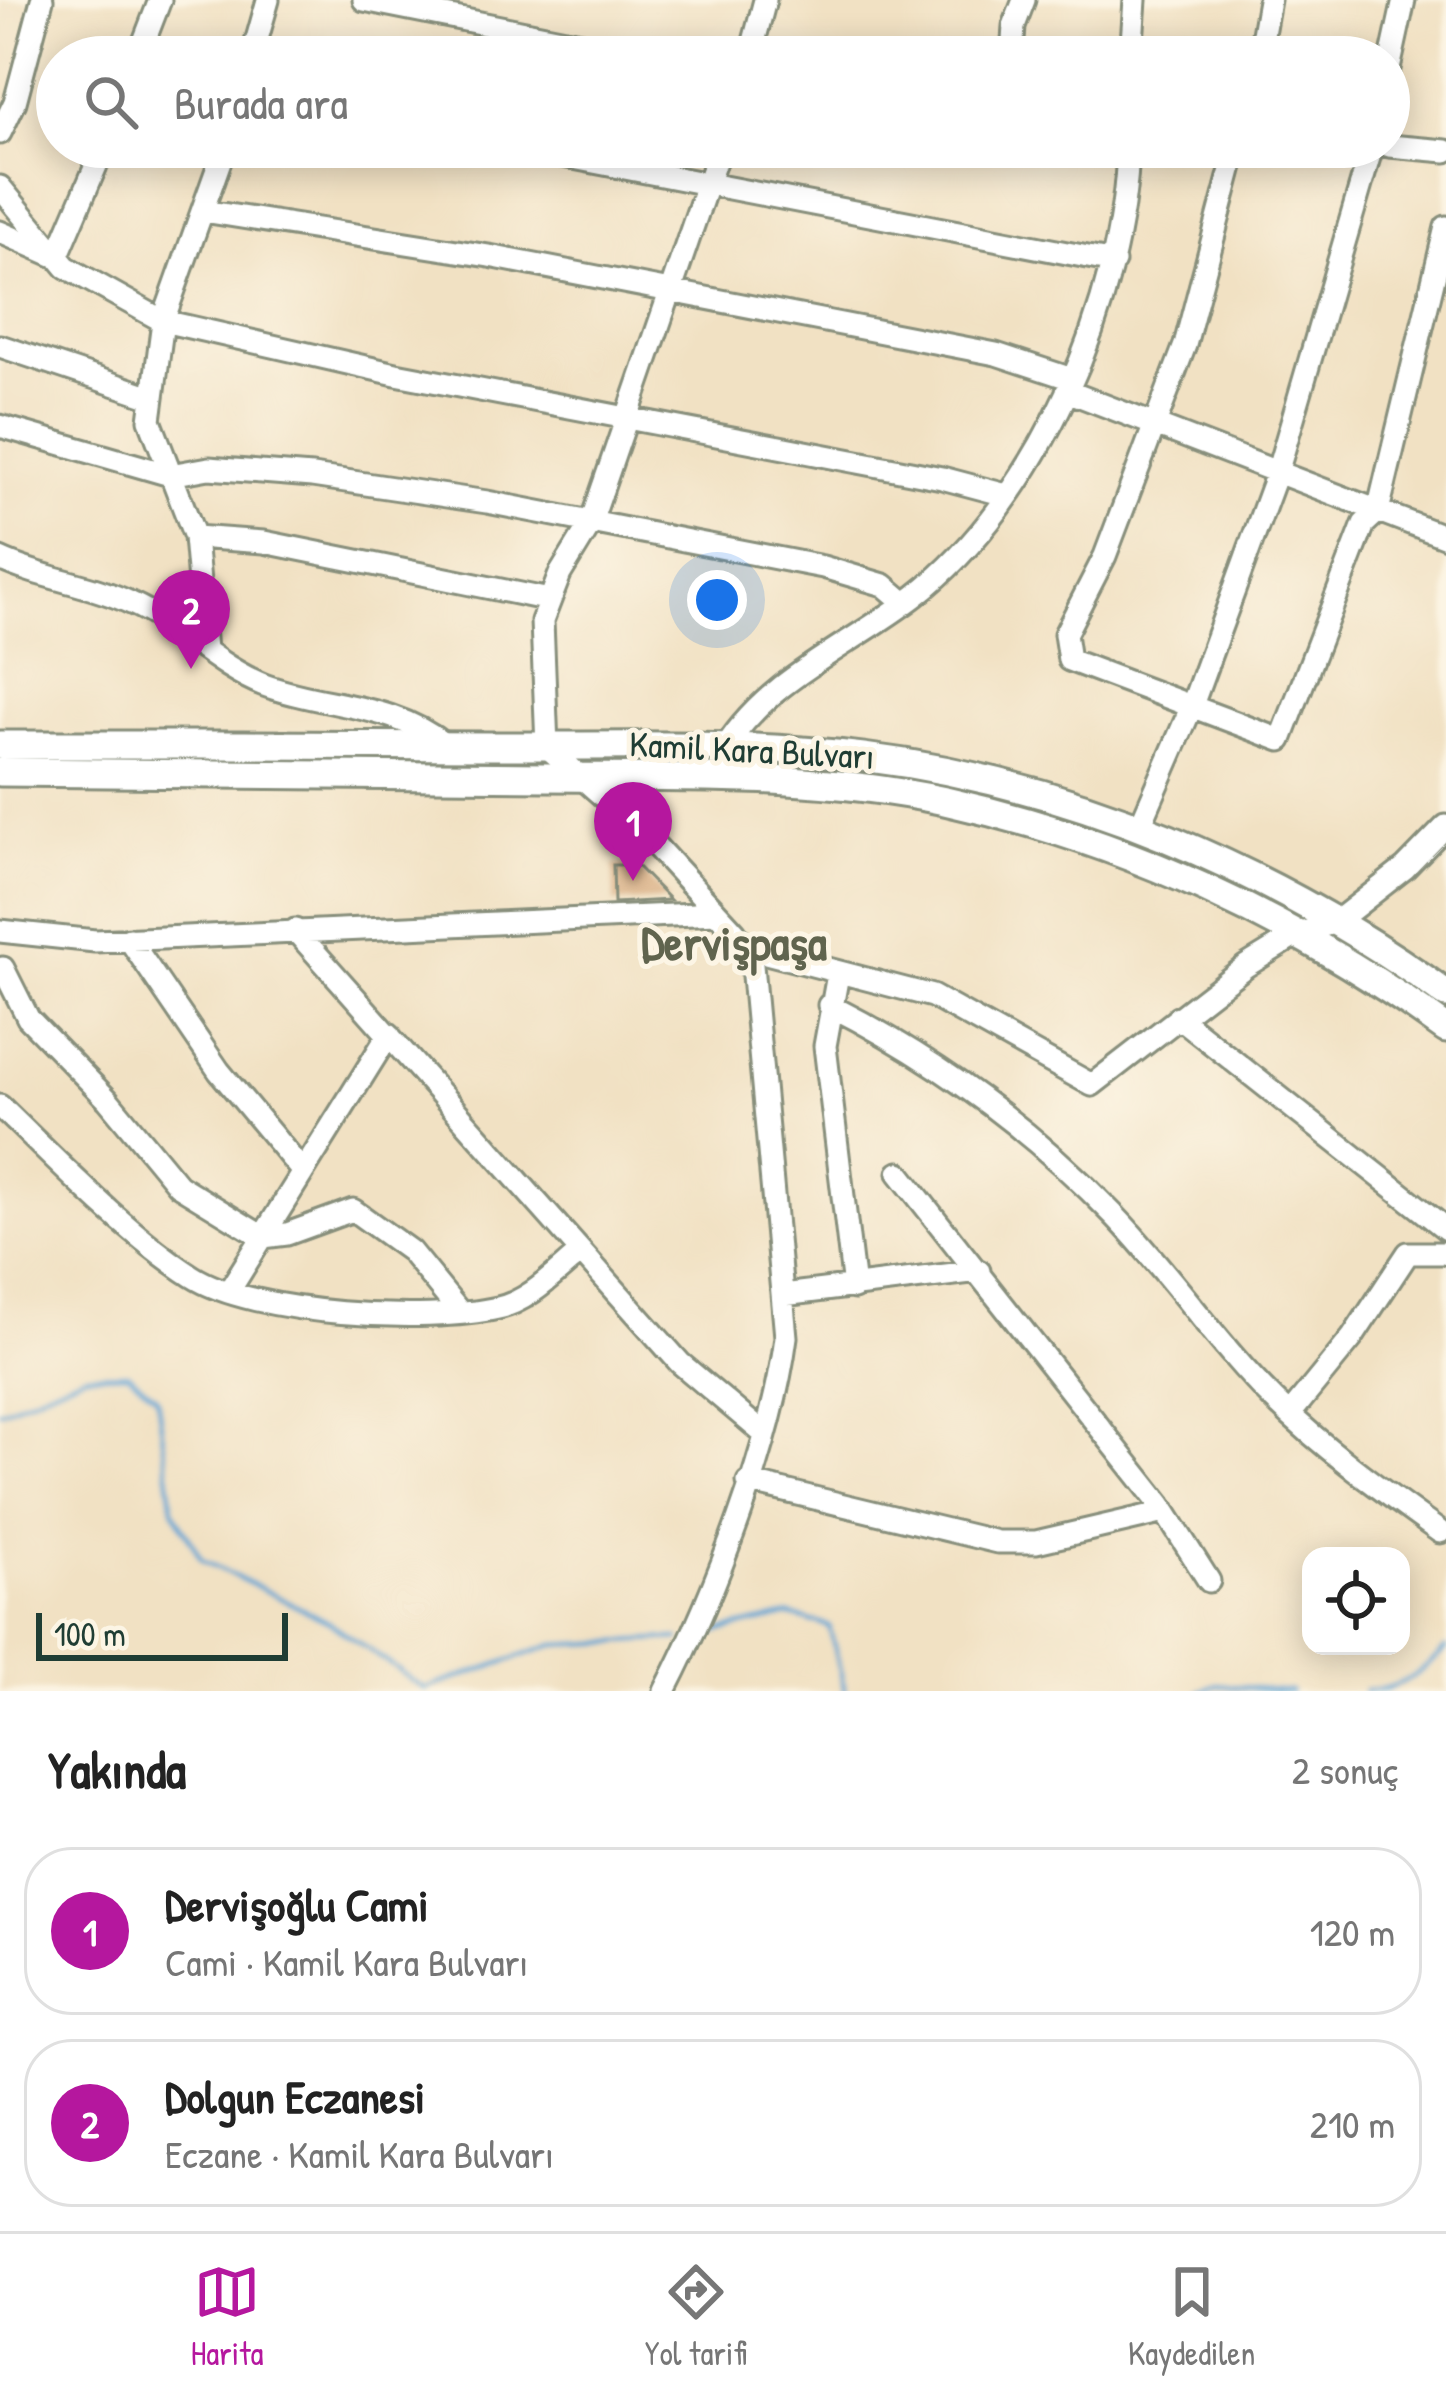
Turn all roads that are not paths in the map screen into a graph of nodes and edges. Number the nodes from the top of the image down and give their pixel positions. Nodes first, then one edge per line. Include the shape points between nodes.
1 (41, 0) edge
2 (160, 0) edge
3 (268, 0) edge
4 (364, 0) edge
5 (765, 0) edge
6 (1024, 0) edge
7 (1135, 0) edge
8 (1269, 0) edge
9 (1404, 0) edge
10 (146, 36) edge
11 (258, 36) edge
12 (545, 36) edge
13 (756, 36) edge
14 (1013, 36) edge
15 (1132, 36) edge
16 (1262, 36) edge
17 (1396, 36) edge
18 (0, 133) edge
19 (1410, 148) edge
20 (1446, 151) edge
21 (95, 168) edge
22 (218, 168) edge
23 (624, 168) edge
24 (712, 168) edge
25 (1128, 168) edge
26 (1231, 168) edge
27 (1366, 168) edge
28 (706, 184) junction
29 (0, 188) edge
30 (203, 212) junction
31 (1446, 227) edge
32 (0, 232) edge
33 (57, 257) junction
34 (1114, 262) junction
35 (670, 292) junction
36 (163, 321) junction
37 (0, 346) edge
38 (1070, 385) junction
39 (152, 397) junction
40 (630, 417) junction
41 (0, 426) edge
42 (1152, 426) junction
43 (1277, 473) junction
44 (170, 475) junction
45 (1006, 495) junction
46 (1378, 511) junction
47 (590, 525) junction
48 (195, 537) junction
49 (1446, 537) edge
50 (0, 559) edge
51 (550, 600) junction
52 (905, 603) junction
53 (206, 650) junction
54 (1191, 708) junction
55 (0, 745) edge
56 (446, 746) junction
57 (547, 746) junction
58 (724, 748) junction
59 (0, 772) edge
60 (575, 777) junction
61 (1446, 826) edge
62 (1139, 828) junction
63 (717, 914) junction
64 (1336, 922) junction
65 (296, 930) junction
66 (0, 932) edge
67 (1298, 934) junction
68 (129, 939) junction
69 (743, 947) junction
70 (838, 974) junction
71 (1, 977) edge
72 (1446, 994) edge
73 (830, 1005) junction
74 (1178, 1017) junction
75 (1446, 1029) edge
76 (389, 1034) junction
77 (0, 1106) edge
78 (303, 1172) junction
79 (899, 1173) dead end
80 (1446, 1229) edge
81 (263, 1237) junction
82 (580, 1252) junction
83 (1446, 1253) edge
84 (979, 1271) junction
85 (854, 1288) junction
86 (229, 1292) junction
87 (783, 1295) junction
88 (458, 1310) junction
89 (1290, 1414) junction
90 (763, 1433) junction
91 (748, 1482) junction
92 (1166, 1512) junction
93 (1439, 1532) dead end
94 (1209, 1581) dead end
95 (665, 1691) edge

1 - 18 street
2 - 10 street
3 - 11 street
4 - 12 street
5 - 13 street
6 - 14 street
7 - 15 street
8 - 16 street
9 - 17 street
19 - 20 street
21 - 33 street
22 - 30 street
23 - 28 street
24 - 28 street
25 - 34 street
26 - 42 street via 1185,345
27 - 43 street
28 - 34 street
28 - 35 street
29 - 33 street
30 - 35 street
30 - 36 street
31 - 46 street
32 - 33 street
33 - 36 street
34 - 38 street
35 - 38 street via 996,354
35 - 40 street
36 - 39 street
36 - 40 street
37 - 39 street
38 - 42 street
38 - 45 street
39 - 44 street via 150,420
40 - 45 street
40 - 47 street
41 - 44 street
42 - 43 street
42 - 54 street via 1105,556 1065,634 1069,660
43 - 46 street
43 - 54 street
44 - 47 street via 209,468 312,476
44 - 48 street
45 - 52 street
46 - 49 street
46 - 54 street via 1364,524 1281,740
47 - 51 street
47 - 52 street via 823,567 884,584
48 - 51 street via 264,542
48 - 53 street
50 - 53 street via 130,603
51 - 57 street via 542,621
52 - 58 street via 782,683
53 - 56 street via 234,673 282,692 381,711 421,725
54 - 62 street
55 - 56 main road, Kamil Kara Bulvarı
56 - 57 main road, Kamil Kara Bulvarı
57 - 58 main road, Kamil Kara Bulvarı
57 - 60 street
58 - 62 main road, Kamil Kara Bulvarı via 934,769
59 - 60 main road, Kamil Kara Bulvarı
60 - 63 street via 640,830
60 - 67 main road, Kamil Kara Bulvarı via 799,782 939,800 1111,850
61 - 64 street
62 - 64 main road, Kamil Kara Bulvarı via 1244,871
63 - 65 street
63 - 69 street
64 - 67 street
64 - 72 main road, Kamil Kara Bulvarı
65 - 68 street
65 - 76 street
66 - 68 street
66 - 71 street
67 - 74 street
67 - 75 main road, Kamil Kara Bulvarı
68 - 78 street via 219,1071
69 - 70 street
69 - 87 street via 752,965
70 - 73 street
70 - 74 street via 932,996 1092,1084
71 - 81 street via 28,1018 178,1185
73 - 85 street via 824,1046
73 - 89 street via 907,1044 1034,1139 1114,1215
74 - 80 street
76 - 78 street
76 - 82 street
77 - 86 street via 194,1277
78 - 81 street
79 - 84 street
81 - 86 street
81 - 88 street via 353,1210 410,1251
82 - 88 street via 500,1308
82 - 90 street via 680,1364
83 - 89 street via 1408,1253
84 - 85 street
84 - 92 street
85 - 87 street
86 - 88 street via 343,1313
87 - 90 street via 784,1354
89 - 93 street
90 - 91 street
91 - 92 street via 997,1542 1036,1542
91 - 95 street
92 - 94 street

